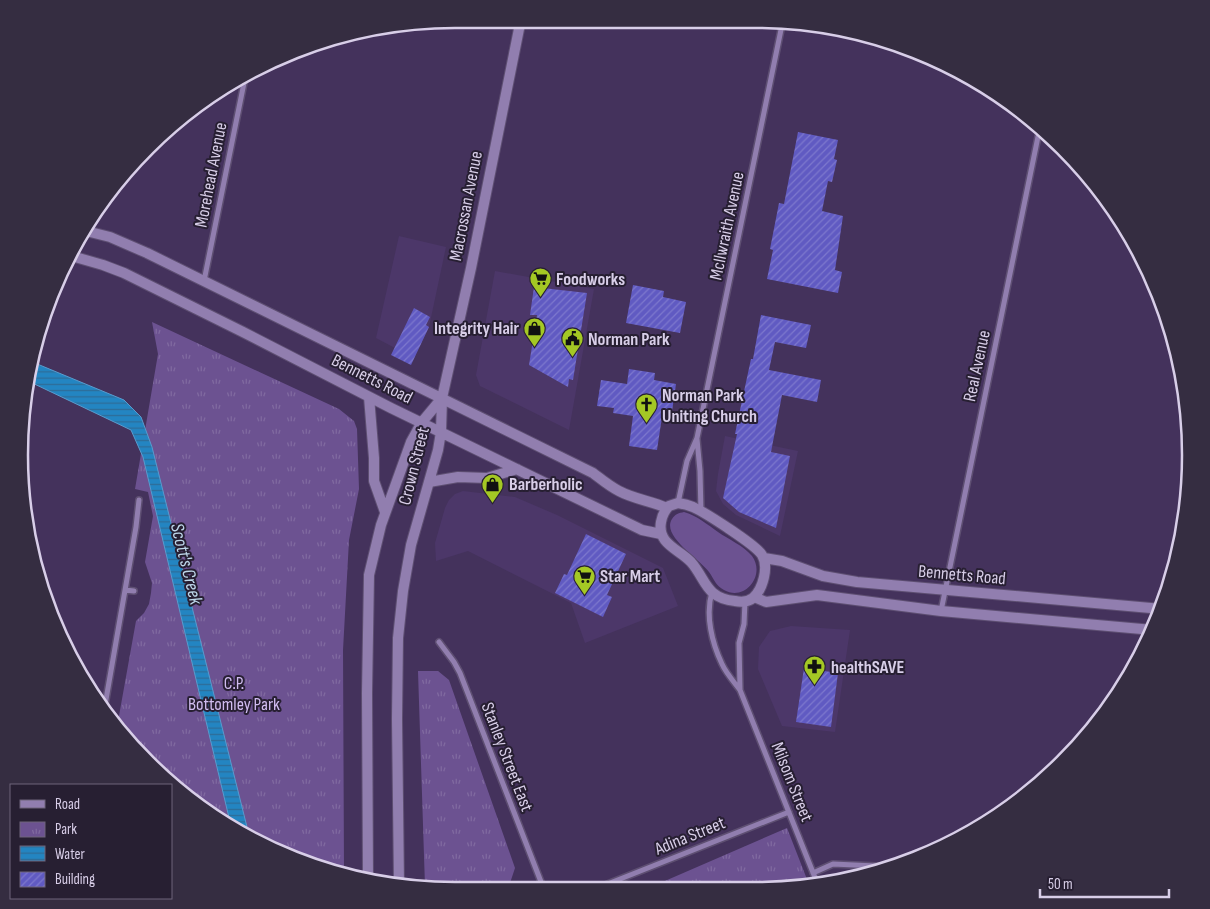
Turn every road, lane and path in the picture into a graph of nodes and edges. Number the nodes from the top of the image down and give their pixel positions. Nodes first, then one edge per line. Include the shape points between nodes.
1 (518, 28) edge
2 (781, 28) edge
3 (244, 83) edge
4 (1038, 134) edge
5 (90, 232) edge
6 (76, 258) edge
7 (204, 282) junction
8 (369, 397) junction
9 (442, 398) junction
10 (422, 422) junction
11 (441, 432) junction
12 (697, 438) junction
13 (517, 469) junction
14 (429, 482) junction
15 (139, 500) dead end
16 (678, 503) junction
17 (667, 508) junction
18 (385, 512) junction
19 (701, 512) junction
20 (661, 534) junction
21 (764, 558) junction
22 (125, 590) junction
23 (945, 590) junction
24 (134, 592) dead end
25 (712, 592) junction
26 (749, 599) junction
27 (1154, 608) edge
28 (941, 611) junction
29 (1145, 629) edge
30 (439, 642) dead end
31 (740, 690) junction
32 (106, 701) edge
33 (790, 812) junction
34 (872, 865) edge
35 (368, 872) edge
36 (813, 873) junction
37 (815, 877) edge
38 (399, 878) edge
39 (541, 882) edge
40 (610, 882) edge

1 - 9 main road, Macrossan Avenue
2 - 12 street, McIlwraith Avenue
3 - 7 street, Morehead Avenue
4 - 23 street, Real Avenue
5 - 7 main road, Bennetts Road via 126,244
6 - 8 main road, Bennetts Road via 124,273
7 - 9 main road, Bennetts Road
8 - 10 main road, Bennetts Road
8 - 18 main road via 374,481
9 - 10 main road, Crown Street
9 - 11 main road, Crown Street
9 - 17 main road, Bennetts Road via 592,473 617,490
10 - 11 main road, Bennetts Road
10 - 18 main road, Crown Street via 411,442
11 - 13 main road, Bennetts Road
11 - 14 main road, Crown Street
12 - 16 street, McIlwraith Avenue via 687,461
12 - 19 street, McIlwraith Avenue
13 - 14 main road via 487,478 458,477
13 - 20 main road, Bennetts Road via 642,530
14 - 38 main road, Crown Street via 410,554 398,638
15 - 22 street
16 - 17 main road
16 - 19 main road
17 - 20 main road via 662,516
18 - 35 main road, Crown Street via 372,558 368,592
19 - 21 main road via 756,548
20 - 25 main road via 667,544 691,563
21 - 23 main road, Bennetts Road via 839,580
21 - 26 main road via 763,579
22 - 24 street
22 - 32 street
23 - 27 main road, Bennetts Road
23 - 28 street, Real Avenue
25 - 26 main road via 731,601
25 - 31 street, Milsom Street via 708,606 714,641 722,666
26 - 28 main road via 766,602 816,595
26 - 31 street, Milsom Street via 739,643
28 - 29 main road
30 - 39 street, Stanley Street East via 460,673
31 - 33 street, Milsom Street
33 - 36 street, Milsom Street
33 - 40 street, Adina Street
34 - 36 street via 833,864
36 - 37 street, Milsom Street

